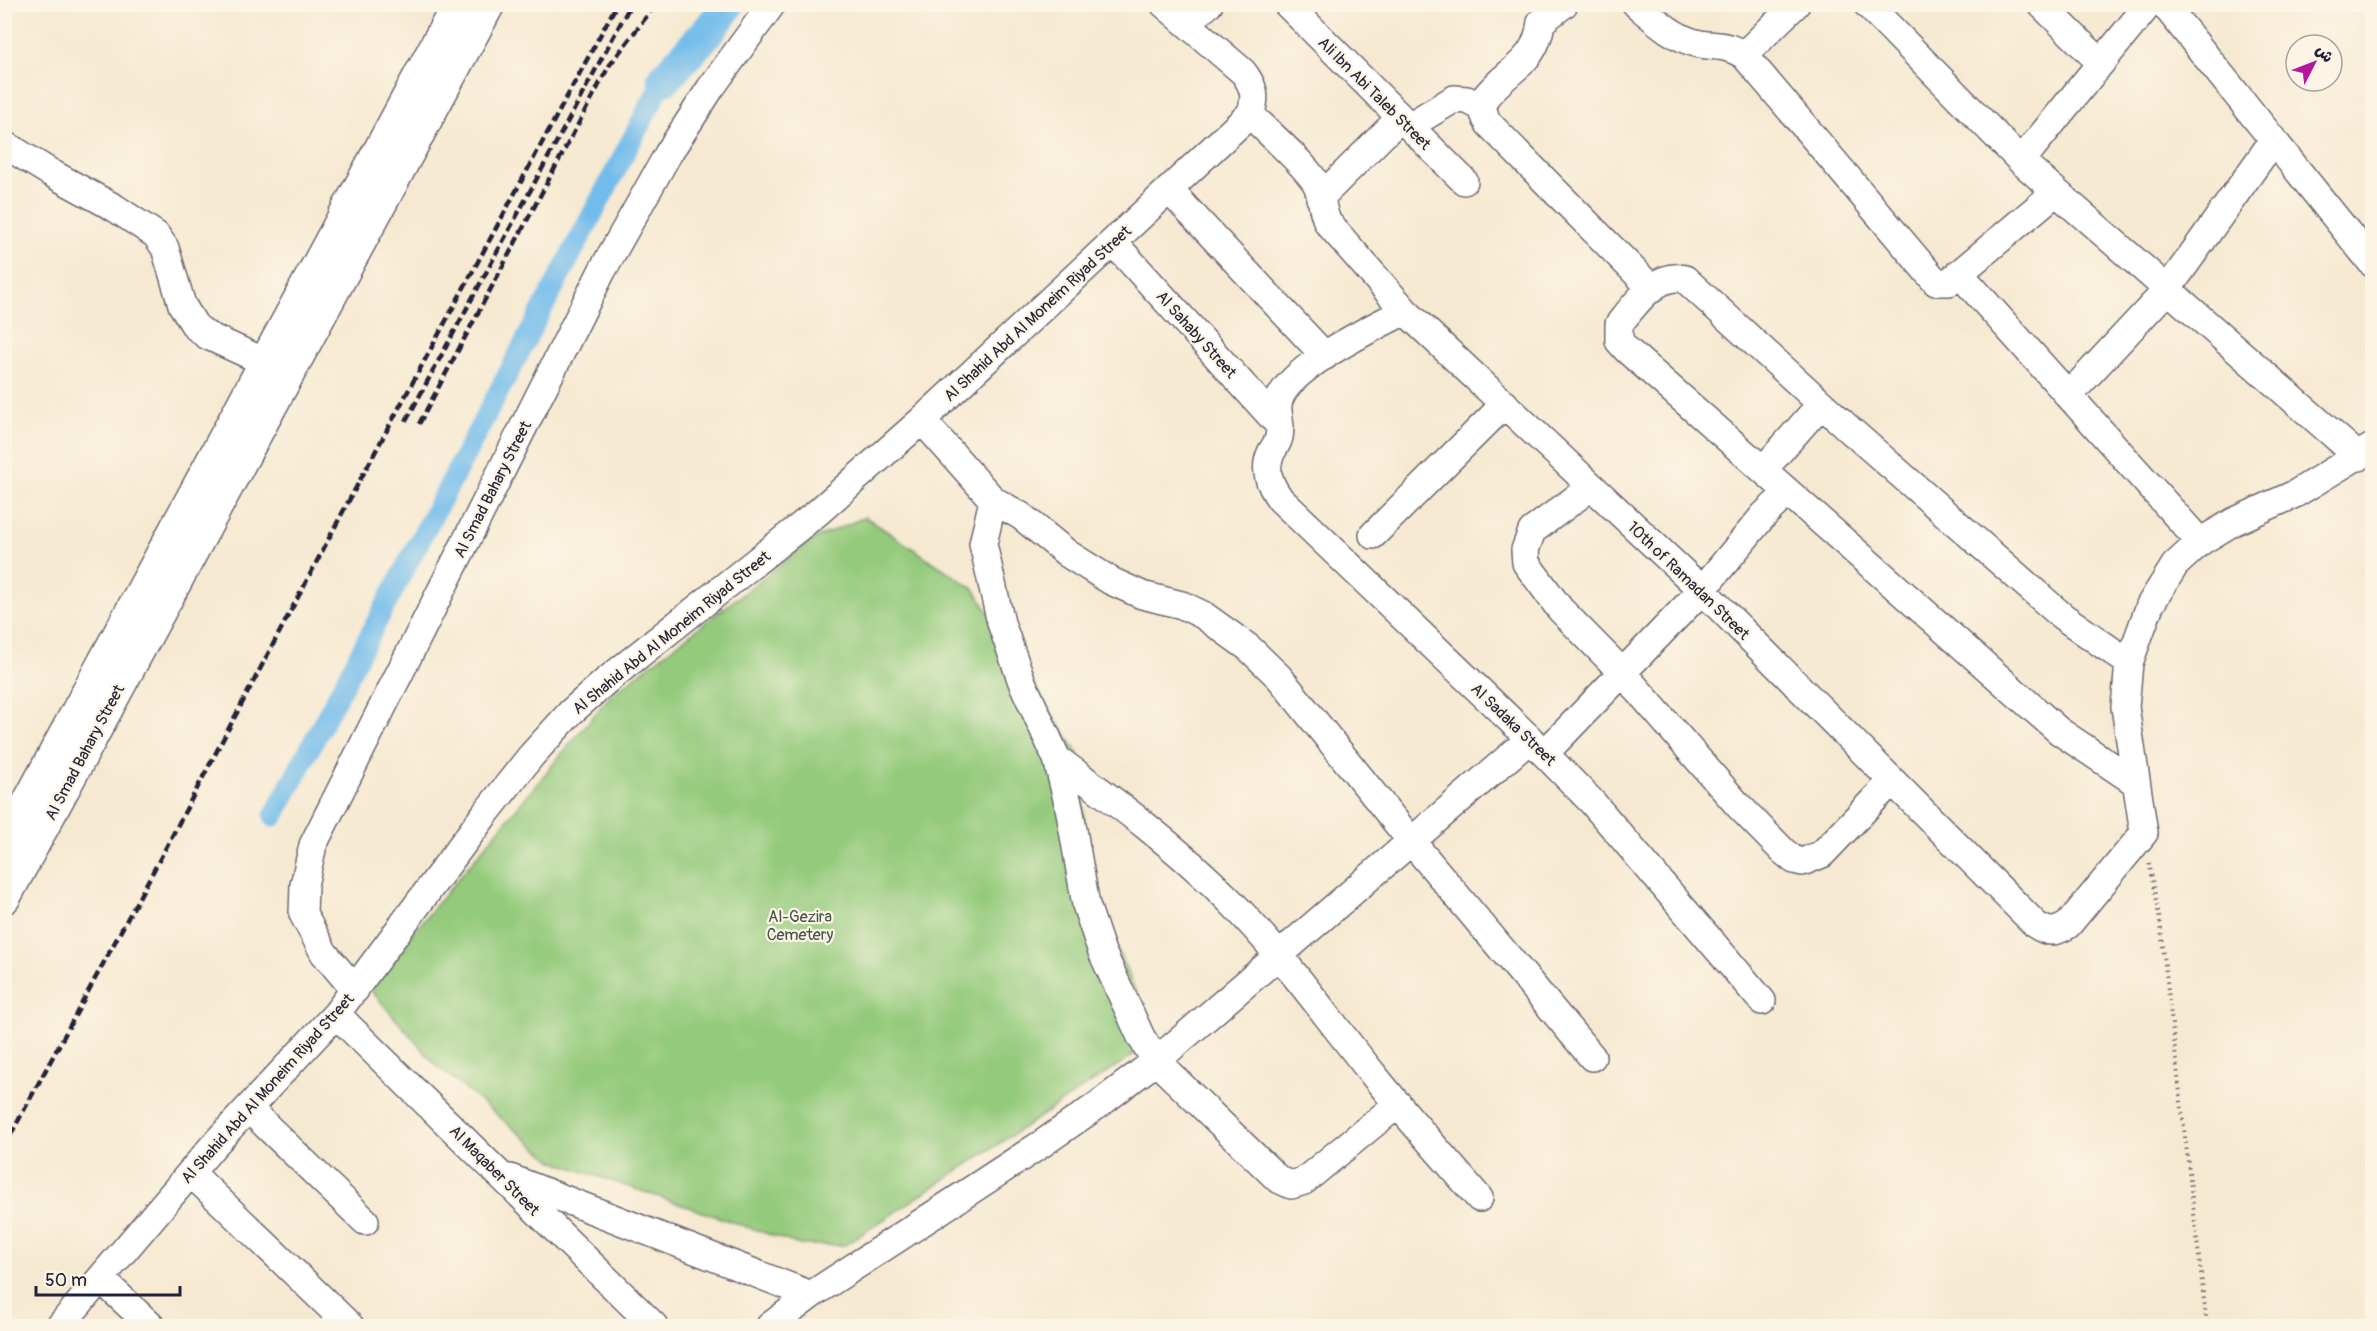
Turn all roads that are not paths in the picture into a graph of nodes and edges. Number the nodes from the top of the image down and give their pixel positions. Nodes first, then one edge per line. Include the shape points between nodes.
1 (459, 4) edge
2 (488, 4) edge
3 (772, 4) edge
4 (1164, 4) edge
5 (1209, 4) edge
6 (1287, 4) edge
7 (1564, 4) edge
8 (1636, 4) edge
9 (1796, 4) edge
10 (1867, 4) edge
11 (2041, 4) edge
12 (2149, 4) edge
13 (2164, 4) edge
14 (1534, 13) edge
15 (1186, 23) junction
16 (1744, 55) junction
17 (2100, 62) junction
18 (1482, 107) junction
19 (1250, 114) junction
20 (1405, 122) junction
21 (2273, 141) junction
22 (4, 144) edge
23 (2021, 161) junction
24 (1464, 181) dead end
25 (1170, 191) junction
26 (2055, 192) junction
27 (1320, 198) junction
28 (1113, 242) junction
29 (2373, 263) edge
30 (1959, 273) junction
31 (1652, 289) junction
32 (2167, 290) junction
33 (1405, 311) junction
34 (1325, 356) junction
35 (265, 362) junction
36 (2068, 396) junction
37 (1506, 404) junction
38 (1821, 404) junction
39 (922, 420) junction
40 (1280, 426) junction
41 (2366, 452) edge
42 (1763, 470) junction
43 (1591, 487) junction
44 (1787, 493) junction
45 (993, 500) junction
46 (1373, 535) dead end
47 (2200, 542) junction
48 (1702, 590) junction
49 (2129, 663) junction
50 (1622, 672) junction
51 (1538, 746) junction
52 (1057, 759) junction
53 (1891, 782) junction
54 (2135, 782) junction
55 (1413, 842) junction
56 (4, 849) edge
57 (4, 897) edge
58 (1279, 956) junction
59 (355, 990) junction
60 (1762, 1001) dead end
61 (336, 1014) junction
62 (1592, 1057) dead end
63 (1156, 1061) junction
64 (1398, 1104) junction
65 (249, 1109) junction
66 (191, 1173) junction
67 (499, 1173) junction
68 (1479, 1198) dead end
69 (365, 1221) dead end
70 (101, 1279) junction
71 (811, 1295) junction
72 (60, 1326) edge
73 (151, 1326) edge
74 (350, 1326) edge
75 (654, 1326) edge
76 (770, 1326) edge

1 - 35 highway, Al Smad Bahary Street
2 - 57 highway, Al Smad Bahary Street
3 - 59 street, Al Smad Bahary Street via 668,154 603,271 313,845 304,885 303,914 324,953
4 - 15 street
5 - 15 street
6 - 20 street, Ali Ibn Abi Taleb Street
7 - 14 street
8 - 16 street via 1679,36 1699,44 1731,47
9 - 16 street
10 - 23 street
11 - 17 street
12 - 17 street
13 - 21 street
14 - 18 street via 1538,44 1488,94
15 - 19 street via 1251,82 1255,99
16 - 30 street via 1932,279 1944,284
17 - 23 street
18 - 20 street via 1454,99
18 - 31 street via 1489,124
19 - 25 street, Al Shahid Abd Al Moneim Riyad Street
19 - 27 street, 10th of Ramadan Street via 1303,168 1317,186
20 - 24 street, Ali Ibn Abi Taleb Street
20 - 27 street
21 - 29 street
21 - 32 street
22 - 35 street via 149,230 165,248 182,305 195,326
23 - 26 street
25 - 28 street, Al Shahid Abd Al Moneim Riyad Street
25 - 34 street
26 - 30 street
26 - 32 street
27 - 33 street, 10th of Ramadan Street via 1328,223
28 - 39 street, Al Shahid Abd Al Moneim Riyad Street
28 - 40 street, Al Sahaby Street
30 - 36 street
31 - 38 street via 1666,279 1685,279
31 - 42 street via 1619,324 1619,341
32 - 36 street
32 - 41 street
33 - 34 street, Al Sadaka Street
33 - 37 street, 10th of Ramadan Street
34 - 40 street, Al Sadaka Street via 1284,389 1278,405
35 - 56 highway, Al Smad Bahary Street
36 - 47 street
37 - 43 street, 10th of Ramadan Street
37 - 46 street
38 - 42 street
38 - 49 street via 2062,616
39 - 45 street
39 - 59 street, Al Shahid Abd Al Moneim Riyad Street via 817,513 571,712 485,814
40 - 51 street, Al Sadaka Street via 1279,440 1270,454 1267,470 1270,486 1280,500
41 - 47 street via 2295,494
42 - 44 street
43 - 48 street, 10th of Ramadan Street
43 - 50 street via 1532,531 1525,550 1526,563 1560,609
44 - 48 street
44 - 54 street via 2059,731
45 - 52 street via 983,544 1001,623 1022,682
45 - 55 street via 1111,581 1190,609 1250,648 1279,677
47 - 49 street via 2175,565 2150,605
48 - 50 street
48 - 53 street, 10th of Ramadan Street
49 - 54 street via 2125,707
50 - 51 street
50 - 53 street via 1737,804 1794,860 1802,862 1822,854
51 - 55 street
51 - 60 street, Al Sadaka Street via 1592,802
52 - 58 street via 1189,861
52 - 63 street via 1086,904 1119,992
53 - 54 street, 10th of Ramadan Street via 2046,932 2058,932 2068,925 2144,833
55 - 58 street
55 - 62 street
58 - 63 street
58 - 64 street
59 - 61 street, Al Shahid Abd Al Moneim Riyad Street
61 - 65 street, Al Shahid Abd Al Moneim Riyad Street
61 - 67 street, Al Maqaber Street
63 - 64 street via 1278,1179 1291,1185 1304,1181
63 - 71 street via 1053,1137
64 - 68 street
65 - 66 street, Al Shahid Abd Al Moneim Riyad Street
65 - 69 street
66 - 70 street, Al Shahid Abd Al Moneim Riyad Street
66 - 74 street
67 - 71 street
67 - 75 street, Al Maqaber Street
70 - 72 street, Al Shahid Abd Al Moneim Riyad Street
70 - 73 street
71 - 76 street

